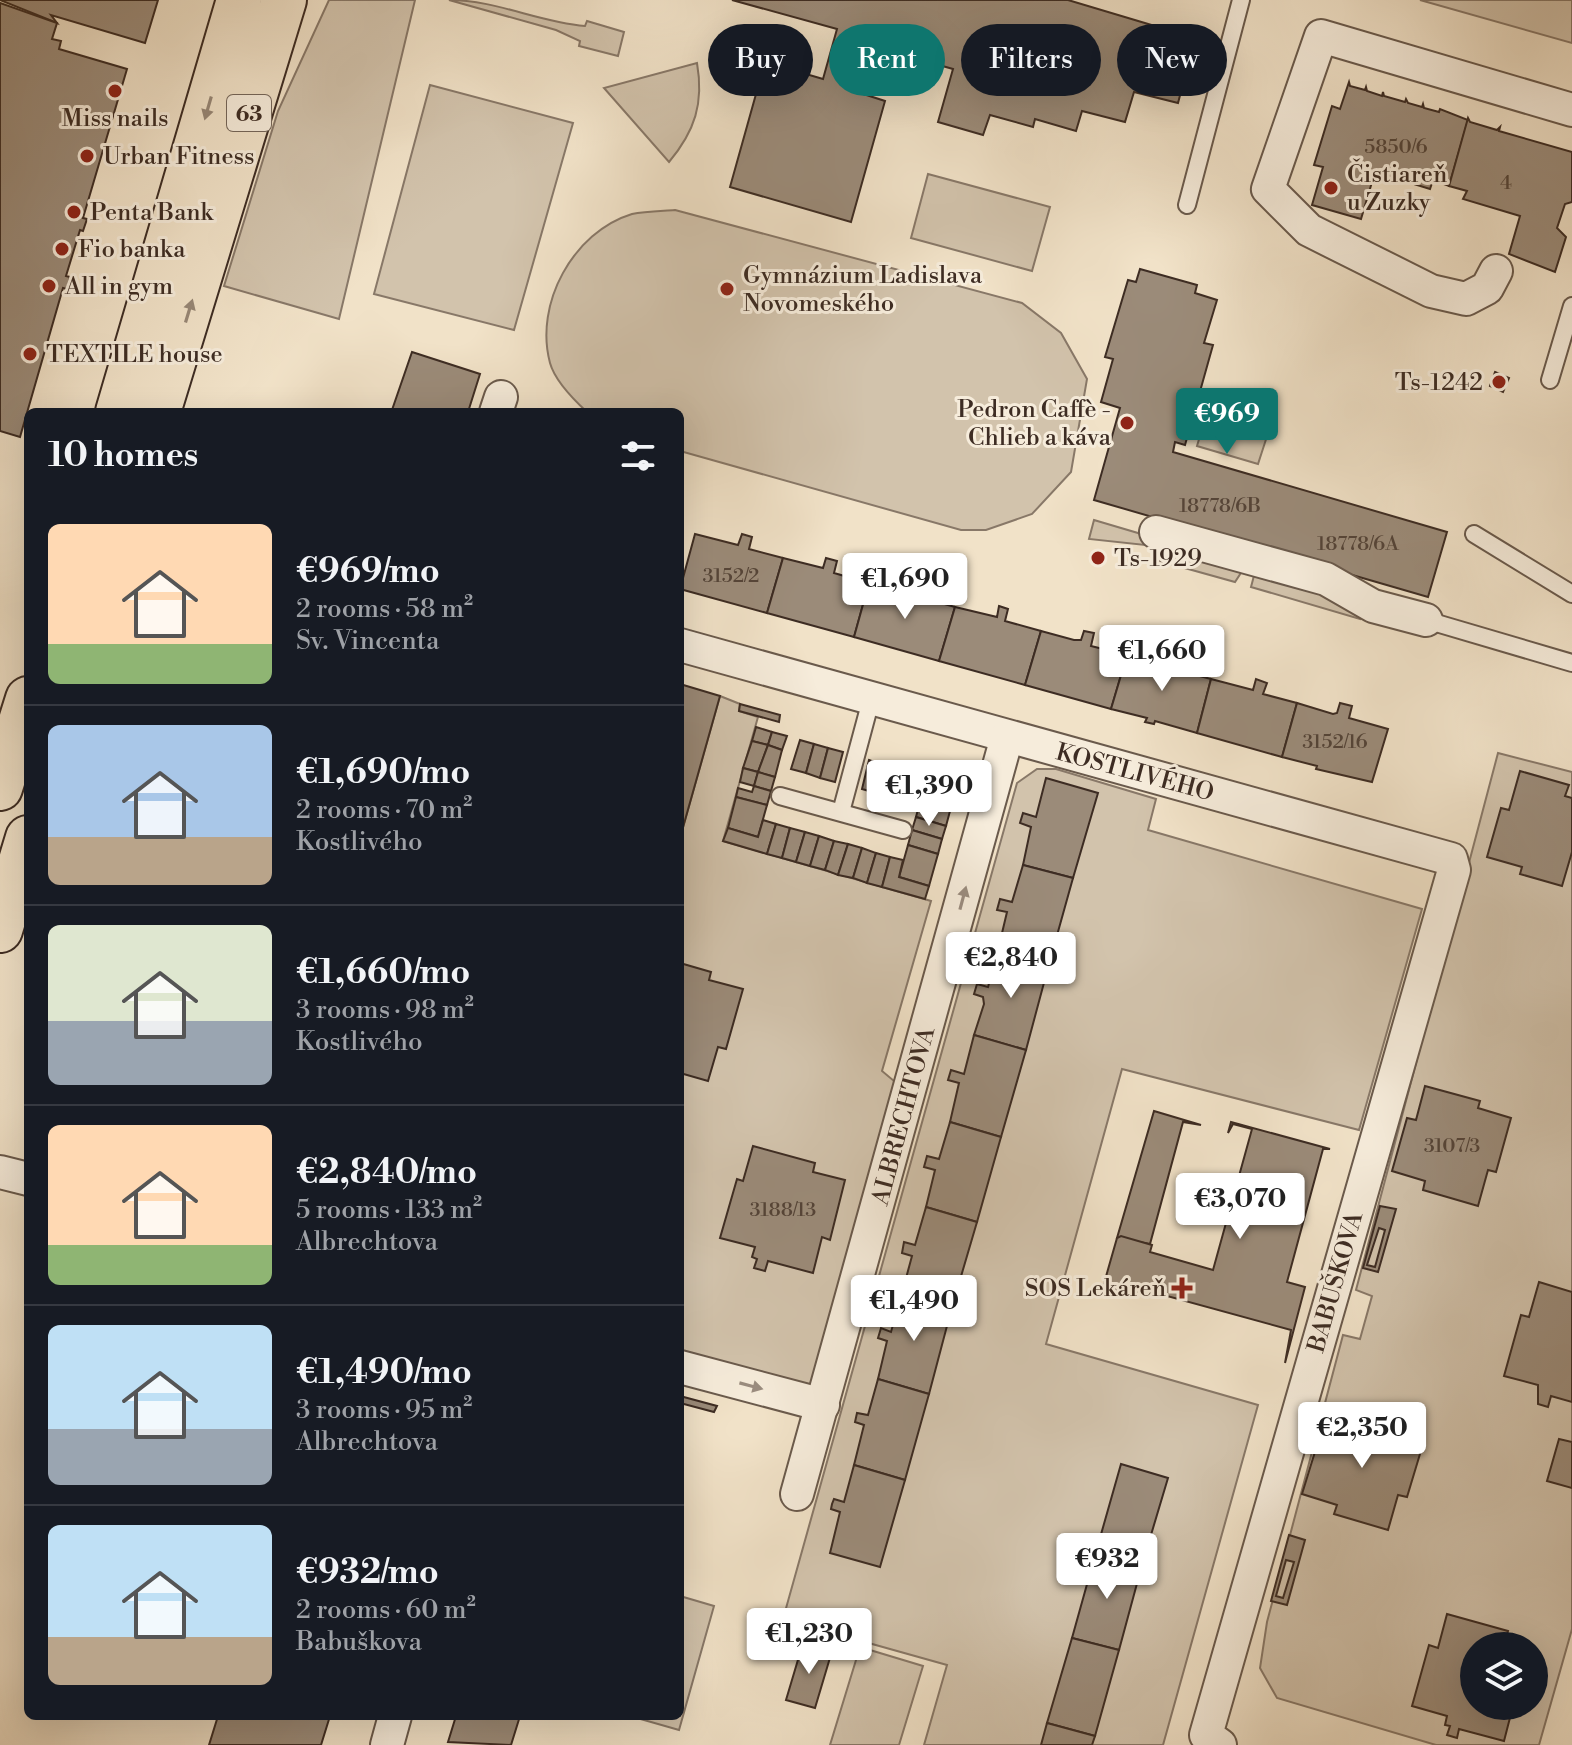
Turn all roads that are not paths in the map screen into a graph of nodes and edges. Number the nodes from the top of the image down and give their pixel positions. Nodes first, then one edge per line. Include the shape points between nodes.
1 (239, 0) edge
2 (284, 0) edge
3 (1241, 0) edge
4 (1572, 110) edge
5 (1187, 205) dead end
6 (1496, 271) dead end
7 (1572, 306) edge
8 (1550, 380) dead end
9 (119, 408) edge
10 (159, 408) edge
11 (1156, 532) dead end
12 (1474, 534) dead end
13 (1572, 594) edge
14 (1426, 620) joint
15 (684, 646) edge
16 (1572, 663) edge
17 (871, 700) junction
18 (24, 712) edge
19 (1007, 737) junction
20 (0, 788) edge
21 (780, 796) dead end
22 (841, 812) junction
23 (903, 830) dead end
24 (24, 851) edge
25 (1451, 859) joint
26 (0, 930) edge
27 (684, 1368) edge
28 (823, 1405) junction
29 (797, 1494) dead end
30 (394, 1720) edge
31 (387, 1745) edge
32 (1220, 1745) edge

1 -> 9 main road, 63
10 -> 2 main road, 63
3 - 5 lane
4 - 6 street via 1321,36 1268,189 1309,230 1431,291 1466,299 1487,288
7 - 8 lane
11 - 14 street via 1326,579 1373,606
12 - 13 lane
14 - 16 lane
15 - 17 street, KOSTLIVÉHO
17 - 19 street, KOSTLIVÉHO
17 - 22 lane
18 - 20 main road
19 - 25 street, KOSTLIVÉHO
28 -> 19 street, ALBRECHTOVA
21 - 22 lane
22 - 23 lane
24 - 26 main road
25 - 32 street, BABUŠKOVA via 1454,870 1206,1735
27 -> 28 street
28 - 29 street, ALBRECHTOVA
30 - 31 street

